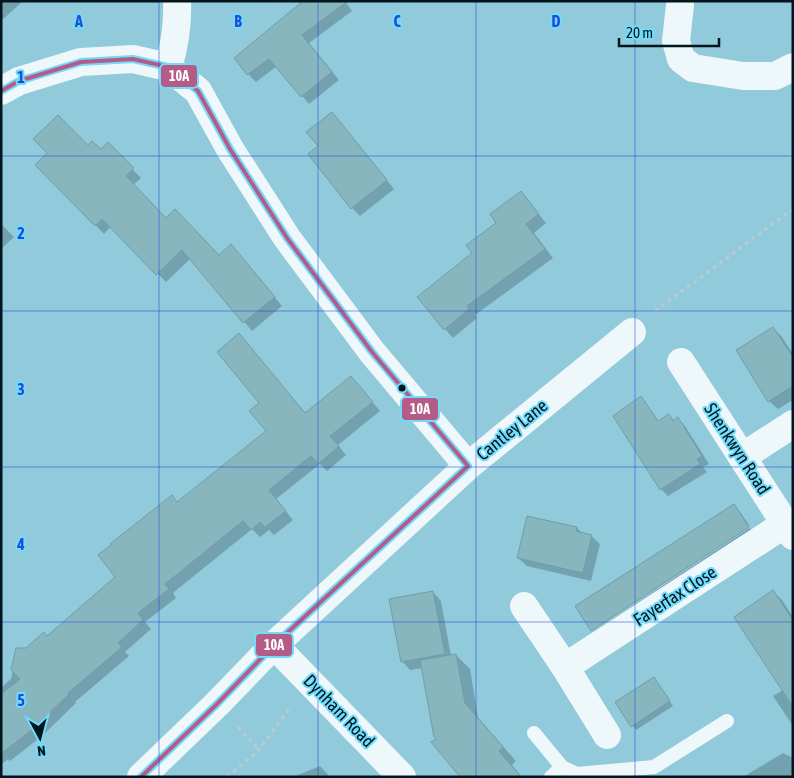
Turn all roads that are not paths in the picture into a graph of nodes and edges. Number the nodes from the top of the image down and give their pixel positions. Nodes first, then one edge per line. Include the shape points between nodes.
1 (178, 1) edge
2 (680, 5) dead end
3 (168, 67) junction
4 (793, 67) edge
5 (1, 91) edge
6 (632, 332) road end
7 (681, 362) dead end
8 (793, 424) edge
9 (742, 456) junction
10 (468, 466) junction
11 (789, 530) edge
12 (524, 606) dead end
13 (274, 646) junction
14 (565, 667) junction
15 (727, 721) dead end
16 (534, 733) dead end
17 (607, 734) dead end
18 (562, 767) junction
19 (141, 777) edge
20 (402, 777) edge
21 (551, 777) edge

1 - 3 street via 178,22
2 - 4 street via 676,41 681,59 693,68 743,76 775,76
3 - 5 street via 133,59 81,62 19,81
3 - 10 street via 198,91 230,149 287,238 372,352
6 - 10 street, Cantley Lane
7 - 9 street, Shenkwyn Road
8 - 9 street
9 - 11 street, Shenkwyn Road
10 - 13 street, Cantley Lane
11 - 14 street, Fayerfax Close
12 - 14 street
13 - 19 street, Cantley Lane
13 - 20 street, Dynham Road
14 - 17 street
15 - 18 lane via 654,767 577,774
16 - 18 lane
18 - 21 lane

